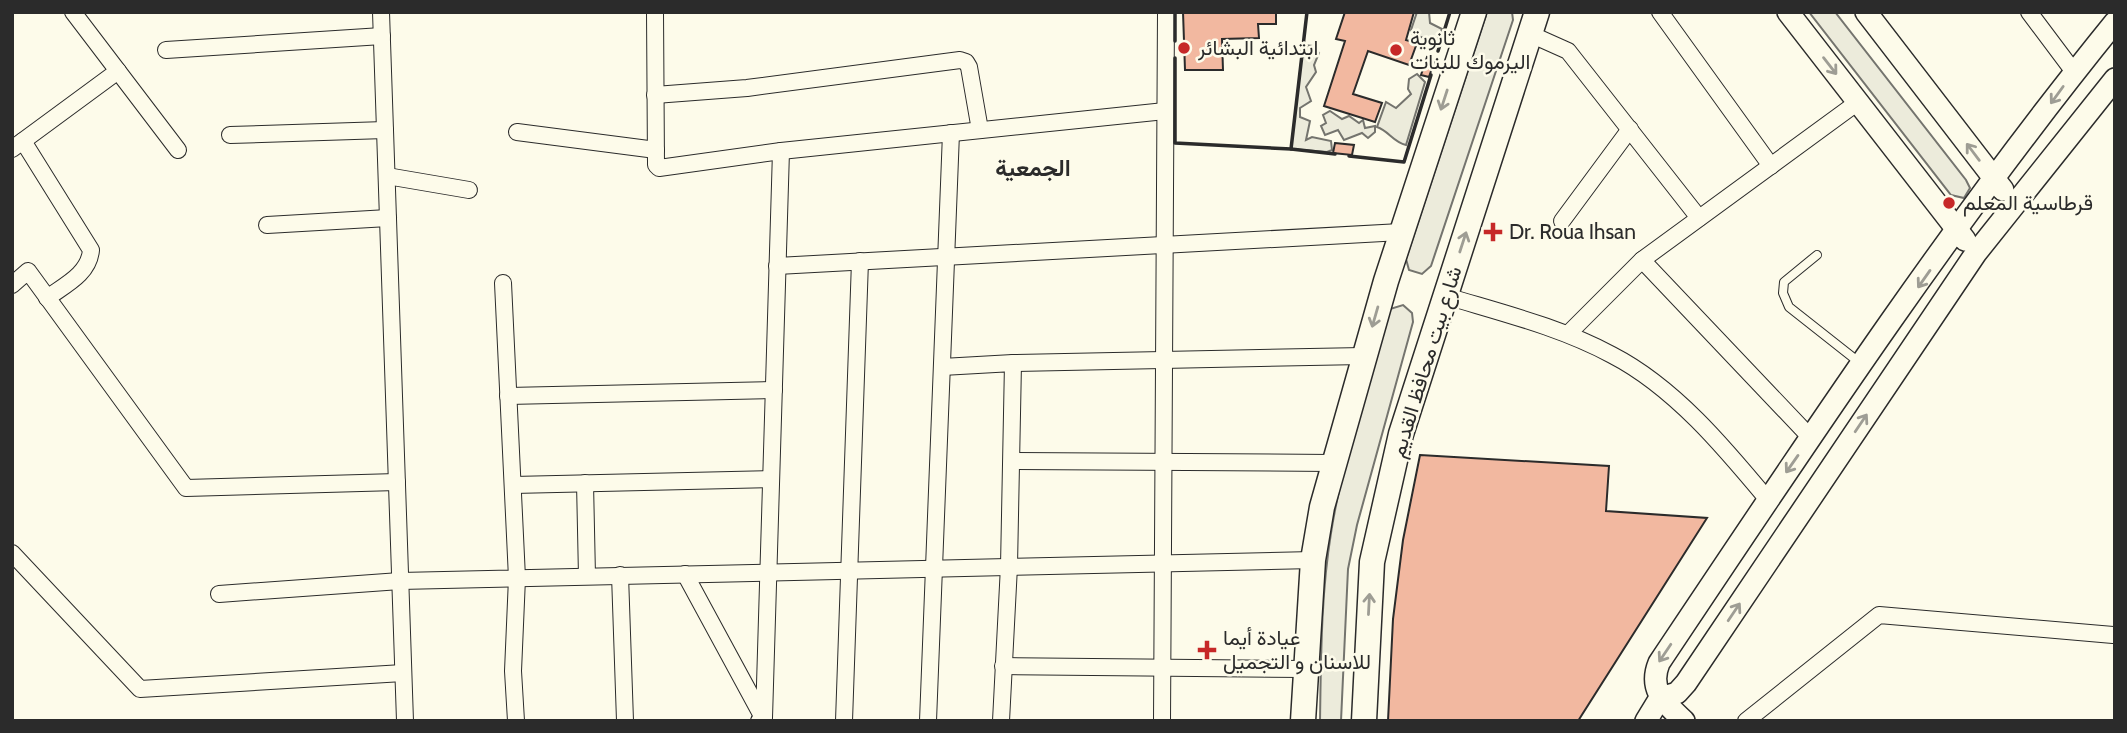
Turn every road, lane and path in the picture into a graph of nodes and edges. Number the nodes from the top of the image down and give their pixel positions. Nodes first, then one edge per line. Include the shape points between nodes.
1 (73, 12) edge
2 (382, 12) edge
3 (655, 12) edge
4 (1166, 12) edge
5 (1474, 12) edge
6 (1660, 12) edge
7 (1788, 12) edge
8 (1866, 12) edge
9 (2029, 12) edge
10 (1532, 21) edge
11 (2115, 22) edge
12 (382, 36) junction
13 (166, 50) dead end
14 (118, 71) junction
15 (2074, 72) junction
16 (2115, 79) edge
17 (655, 95) junction
18 (1858, 102) junction
19 (1165, 111) junction
20 (1630, 129) junction
21 (385, 130) junction
22 (980, 130) junction
23 (517, 132) dead end
24 (951, 134) junction
25 (230, 135) dead end
26 (18, 145) edge
27 (178, 150) dead end
28 (656, 150) junction
29 (781, 151) junction
30 (1771, 166) junction
31 (387, 176) junction
32 (1994, 180) junction
33 (469, 190) dead end
34 (2016, 205) junction
35 (388, 218) junction
36 (1699, 218) junction
37 (1562, 221) dead end
38 (267, 225) dead end
39 (1958, 230) junction
40 (1401, 232) junction
41 (1165, 243) junction
42 (1976, 253) junction
43 (1817, 255) dead end
44 (946, 256) junction
45 (1642, 260) junction
46 (860, 261) junction
47 (778, 266) junction
48 (503, 283) dead end
49 (12, 285) edge
50 (1446, 296) junction
51 (47, 298) junction
52 (1568, 334) junction
53 (1363, 356) junction
54 (1164, 359) junction
55 (1013, 363) junction
56 (1863, 365) junction
57 (942, 367) junction
58 (774, 390) junction
59 (508, 396) junction
60 (1811, 438) junction
61 (1012, 461) junction
62 (1163, 461) junction
63 (1333, 463) junction
64 (771, 479) junction
65 (397, 482) junction
66 (585, 483) junction
67 (513, 485) junction
68 (1768, 500) junction
69 (12, 553) edge
70 (1313, 560) junction
71 (1163, 562) junction
72 (1009, 565) junction
73 (934, 568) junction
74 (850, 570) junction
75 (768, 571) junction
76 (685, 574) junction
77 (620, 575) junction
78 (587, 576) junction
79 (517, 578) junction
80 (400, 580) junction
81 (219, 594) dead end
82 (2115, 617) edge
83 (2114, 640) edge
84 (1003, 666) junction
85 (1162, 667) junction
86 (1305, 669) junction
87 (403, 673) junction
88 (1661, 698) junction
89 (763, 720) edge
90 (405, 721) edge
91 (516, 721) edge
92 (625, 721) edge
93 (844, 721) edge
94 (928, 721) edge
95 (1000, 721) edge
96 (1162, 721) edge
97 (1303, 721) edge
98 (1364, 721) edge
99 (1646, 721) edge
100 (1684, 721) edge
101 (1746, 721) edge

1 - 14 street
2 - 12 street
3 - 17 street
4 - 19 street
5 -> 40 main road
6 - 30 street
7 -> 18 main road
32 -> 8 main road
9 - 15 street
10 - 20 street via 1568,51
50 -> 10 main road, شارع بيت محافظ القديم
11 - 15 main road
12 - 13 street
12 - 21 street
14 - 26 street
14 - 27 street
15 -> 32 main road
16 - 34 main road
17 - 22 street via 747,88 960,60 969,67
17 - 28 street
18 - 30 street
18 - 39 main road
19 - 22 street
19 - 41 street
20 - 36 street
20 - 37 street
21 - 25 street
21 - 31 street
22 - 24 street
23 - 28 street
24 - 29 street
24 - 44 street
26 - 51 street via 91,250 84,270
28 - 29 street via 659,168
29 - 47 street
30 - 36 street
31 - 33 street
31 - 35 street
32 - 34 main road
32 - 39 main road
34 - 42 main road
35 - 38 street
35 - 65 street
36 - 45 street
39 - 42 main road
39 -> 56 main road
40 - 41 street
40 -> 53 main road
41 - 44 street
41 - 54 street
88 -> 42 main road via 1678,693 1686,682
43 - 56 lane via 1784,282 1786,300
44 - 46 street
44 - 57 street
45 - 52 street
45 - 60 street
46 - 47 street
46 - 74 street
47 - 58 street
48 - 59 street
49 - 51 street via 28,271
50 - 52 street
98 -> 50 main road, شارع بيت محافظ القديم via 1372,562 1401,435
51 - 65 street via 186,488
52 - 68 street via 1614,356 1663,391 1707,430
53 - 54 street
53 - 63 main road
54 - 55 street
54 - 62 street
55 - 57 street
55 - 61 street
56 - 60 main road
57 - 73 street
58 - 59 street
58 - 64 street
59 - 67 street
60 -> 68 main road
61 - 62 street
61 - 72 street
62 - 63 street
62 - 71 street
63 - 70 main road
64 - 66 street
64 - 75 street
65 - 80 street
66 - 67 street
66 - 78 street
67 - 79 street
68 -> 88 main road via 1659,663 1654,682
69 - 87 street via 140,689
70 - 71 street
70 - 86 main road
71 - 72 street
71 - 85 street
72 - 73 street
72 - 84 street
73 - 74 street
73 - 94 street
74 - 75 street
74 - 93 street
75 - 76 street
75 - 89 street
76 - 77 street
76 - 89 street
77 - 78 street
77 - 92 street
78 - 79 street
79 - 80 street
79 - 91 street
80 - 81 street
80 - 87 street
82 - 83 street
83 - 101 street via 1879,615
84 - 85 street
84 - 95 street
85 - 86 street
85 - 96 street
86 - 97 main road
87 - 90 street
88 - 99 main road
88 - 100 main road

